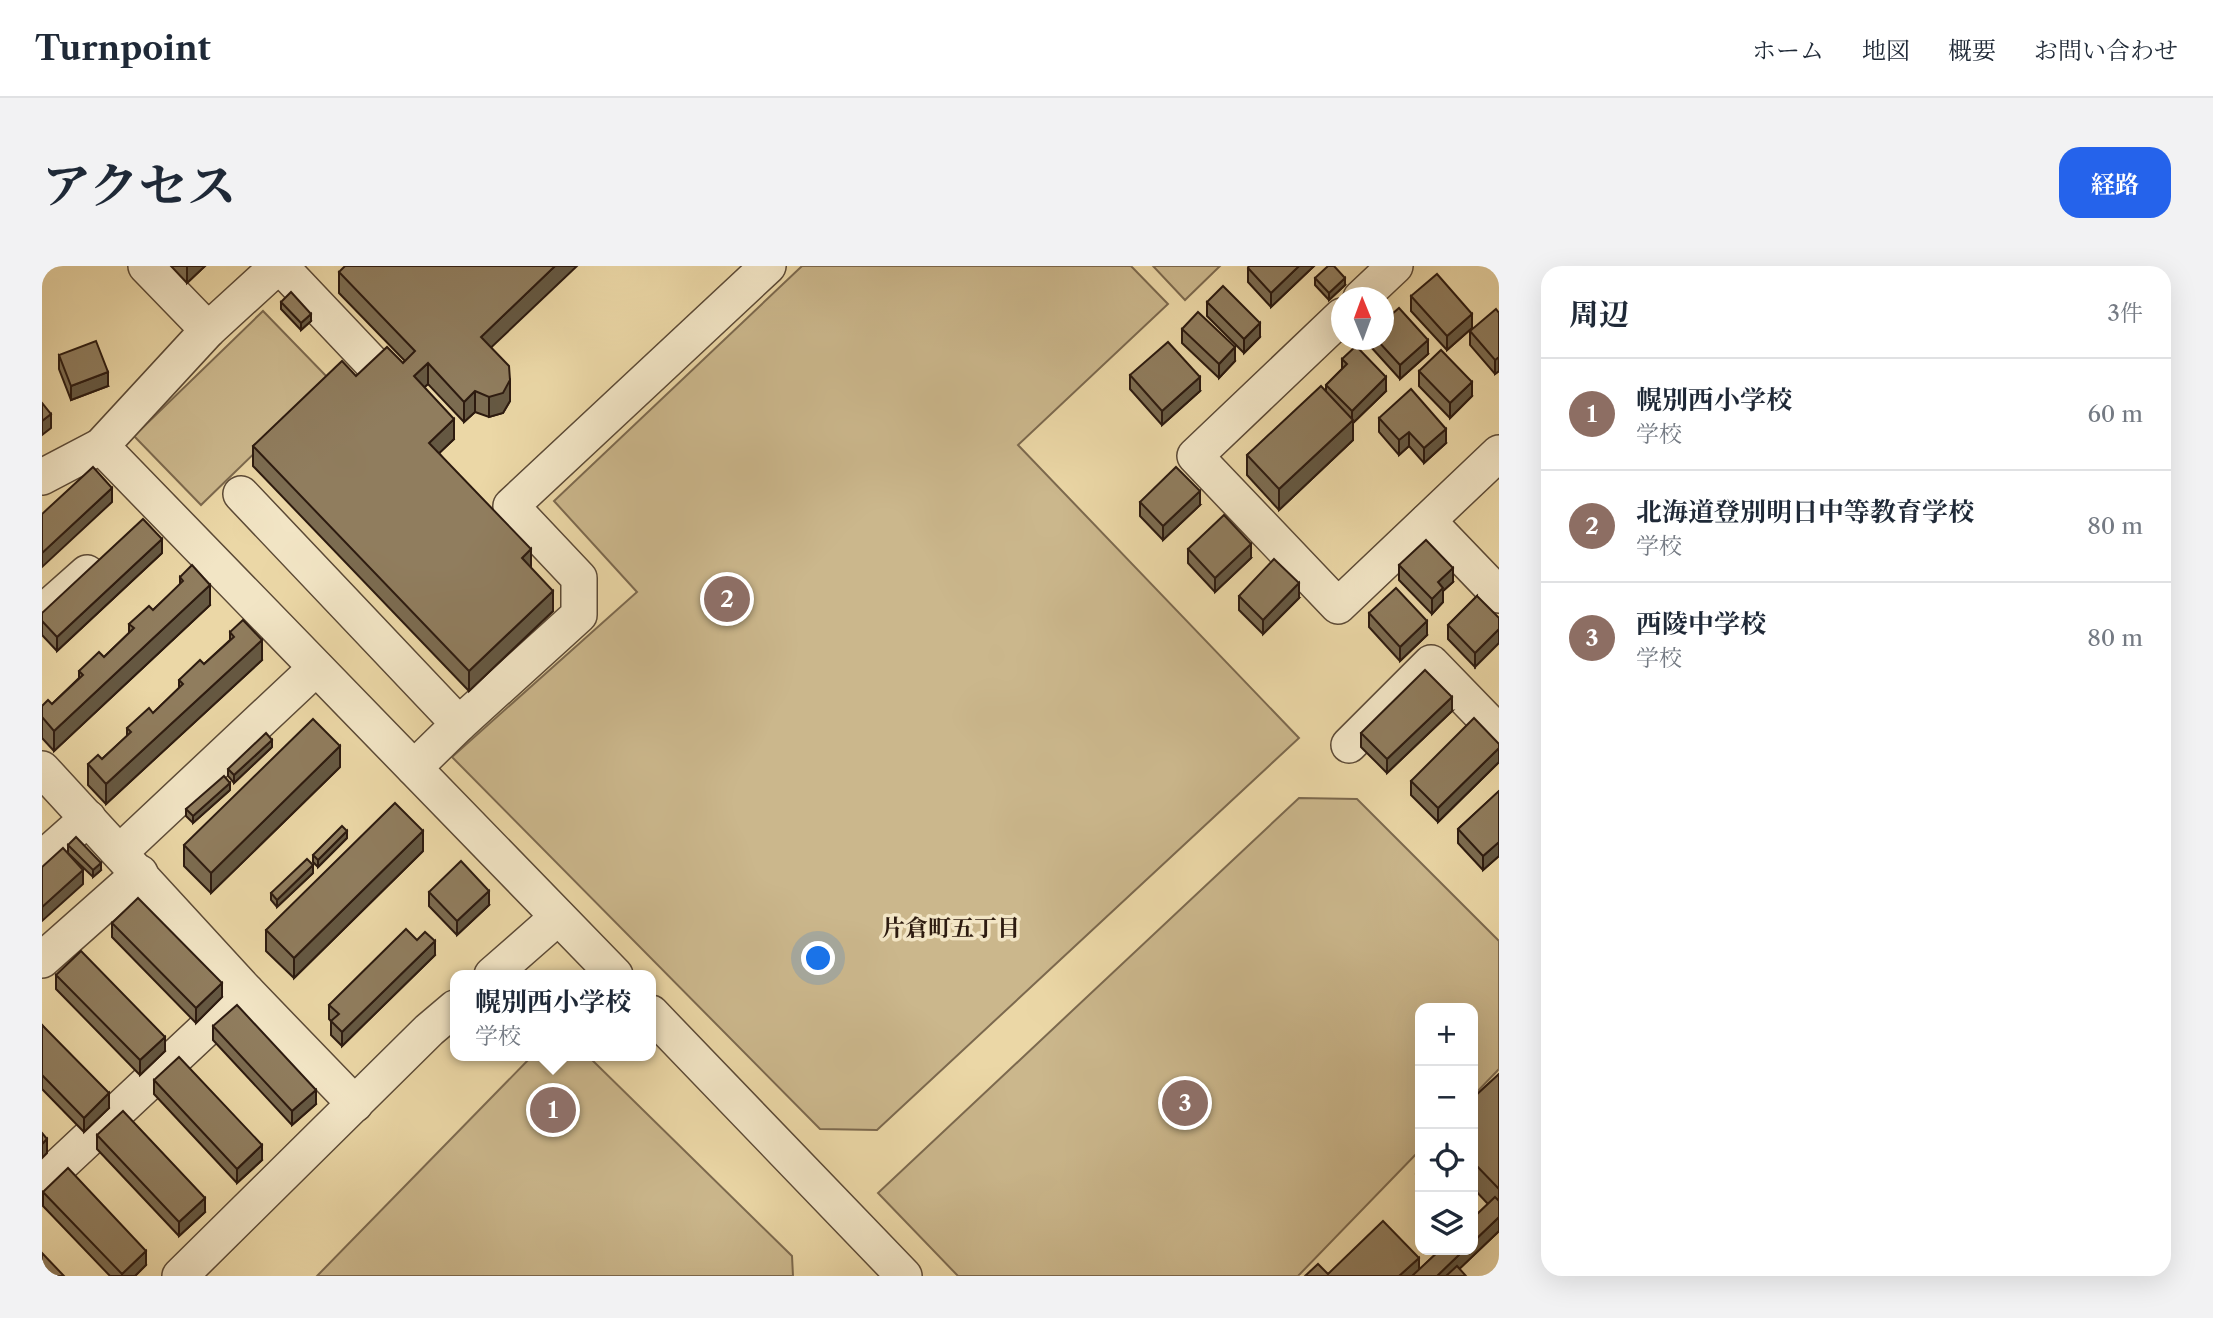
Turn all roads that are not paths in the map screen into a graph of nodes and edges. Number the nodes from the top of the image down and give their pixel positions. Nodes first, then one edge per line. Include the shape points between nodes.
1 (146, 266) edge
2 (279, 266) edge
3 (768, 266) edge
4 (1395, 266) edge
5 (1373, 287) edge
6 (1331, 326) edge
7 (208, 330) junction
8 (371, 362) edge
9 (106, 451) junction
10 (1499, 453) edge
11 (52, 489) edge
12 (241, 494) dead end
13 (1428, 521) junction
14 (111, 552) edge
15 (1499, 596) edge
16 (42, 613) edge
17 (316, 668) junction
18 (459, 723) junction
19 (1499, 733) edge
20 (1349, 745) dead end
21 (414, 768) junction
22 (42, 769) edge
23 (88, 818) junction
24 (42, 859) edge
25 (130, 863) junction
26 (558, 916) junction
27 (42, 960) edge
28 (498, 970) edge
29 (610, 970) edge
30 (246, 991) junction
31 (450, 1012) edge
32 (656, 1018) edge
33 (355, 1104) junction
34 (42, 1182) edge
35 (180, 1276) edge
36 (904, 1276) edge

1 - 7 street
2 - 7 street
2 - 8 street
3 - 18 street via 511,506 579,578 579,615
4 - 5 street
6 - 13 street via 1195,456 1338,606
7 - 9 street
9 - 11 street
9 - 17 street via 151,516
10 - 13 street
12 - 18 street
13 - 15 street
14 - 16 street
17 - 21 street
17 - 25 street
18 - 21 street
19 - 20 street via 1431,663
21 - 26 street
22 - 23 street
23 - 24 street
23 - 25 street
25 - 27 street
25 - 30 street
26 - 28 street
26 - 29 street
30 - 33 street
30 - 34 street
31 - 33 street
32 - 36 street
33 - 35 street

